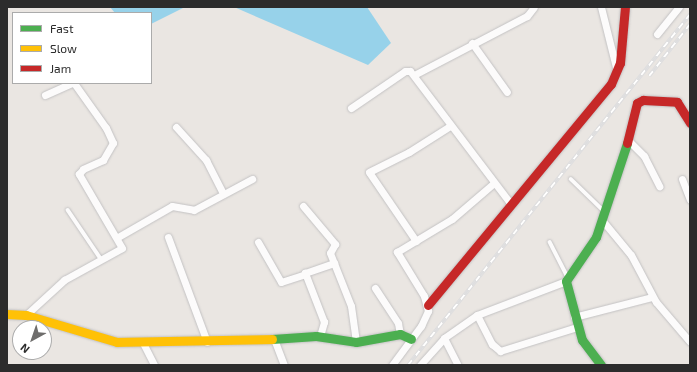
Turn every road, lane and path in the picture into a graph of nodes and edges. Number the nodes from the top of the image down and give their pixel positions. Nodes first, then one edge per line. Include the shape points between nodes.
1 (534, 7) edge
2 (601, 7) edge
3 (625, 7) edge
4 (679, 7) edge
5 (657, 34) dead end
6 (472, 43) junction
7 (617, 73) junction
8 (414, 75) junction
9 (71, 84) edge
10 (74, 84) edge
11 (507, 92) dead end
12 (45, 95) dead end
13 (351, 108) dead end
14 (690, 123) edge
15 (450, 126) junction
16 (176, 128) dead end
17 (628, 140) junction
18 (252, 179) dead end
19 (571, 179) dead end
20 (682, 179) dead end
21 (494, 183) junction
22 (659, 186) dead end
23 (223, 194) junction
24 (690, 200) edge
25 (511, 204) junction
26 (303, 206) dead end
27 (68, 210) dead end
28 (603, 216) junction
29 (168, 236) dead end
30 (118, 237) junction
31 (416, 241) junction
32 (258, 242) dead end
33 (550, 242) dead end
34 (102, 260) junction
35 (334, 263) junction
36 (306, 274) junction
37 (568, 279) junction
38 (375, 288) dead end
39 (652, 297) junction
40 (428, 305) junction
41 (7, 314) edge
42 (26, 315) junction
43 (477, 315) junction
44 (574, 317) junction
45 (577, 327) junction
46 (400, 334) junction
47 (320, 336) junction
48 (444, 338) junction
49 (274, 339) junction
50 (411, 339) junction
51 (207, 342) junction
52 (356, 342) junction
53 (690, 342) edge
54 (143, 343) junction
55 (154, 365) edge
56 (284, 365) edge
57 (392, 365) edge
58 (420, 365) edge
59 (458, 365) edge
60 (601, 365) edge

1 - 6 street via 527,16
2 - 7 street
3 - 7 street
4 - 5 street
6 - 8 street
6 - 11 street
7 - 25 street via 579,124
8 - 13 street via 405,71
8 - 15 street
9 - 12 street
10 - 30 street via 106,128 113,143 103,160 79,173
14 - 17 street via 676,102 640,100 634,109
15 - 21 street
15 - 31 street via 409,152 369,172
16 - 23 street via 206,160
17 - 22 street via 644,156
17 - 28 street
18 - 23 street
19 - 28 lane
20 - 24 street
21 - 25 street
21 - 31 street via 452,219
23 - 30 street via 194,210 174,205
25 - 40 street
26 - 35 street via 335,244 330,252
27 - 34 lane
28 - 37 street via 588,252
28 - 39 street via 631,255
29 - 51 street
30 - 34 street via 121,250
31 - 40 street via 397,254
32 - 36 street via 281,282
33 - 37 lane
34 - 42 street via 64,280
35 - 36 street
35 - 52 street via 351,306
36 - 47 street via 324,322
37 - 43 street
37 - 44 street
38 - 46 street via 398,323
39 - 44 street
39 - 53 street
40 - 50 street via 426,318
41 - 42 street
42 - 54 street via 108,340
43 - 45 street via 492,344 500,351
43 - 48 street
44 - 45 street
45 - 60 street via 582,340
46 - 50 street
46 - 52 street
47 - 49 street
47 - 52 street
48 - 58 street
48 - 59 street
49 - 51 street
49 - 56 street
50 - 57 street
51 - 54 street
54 - 55 street

